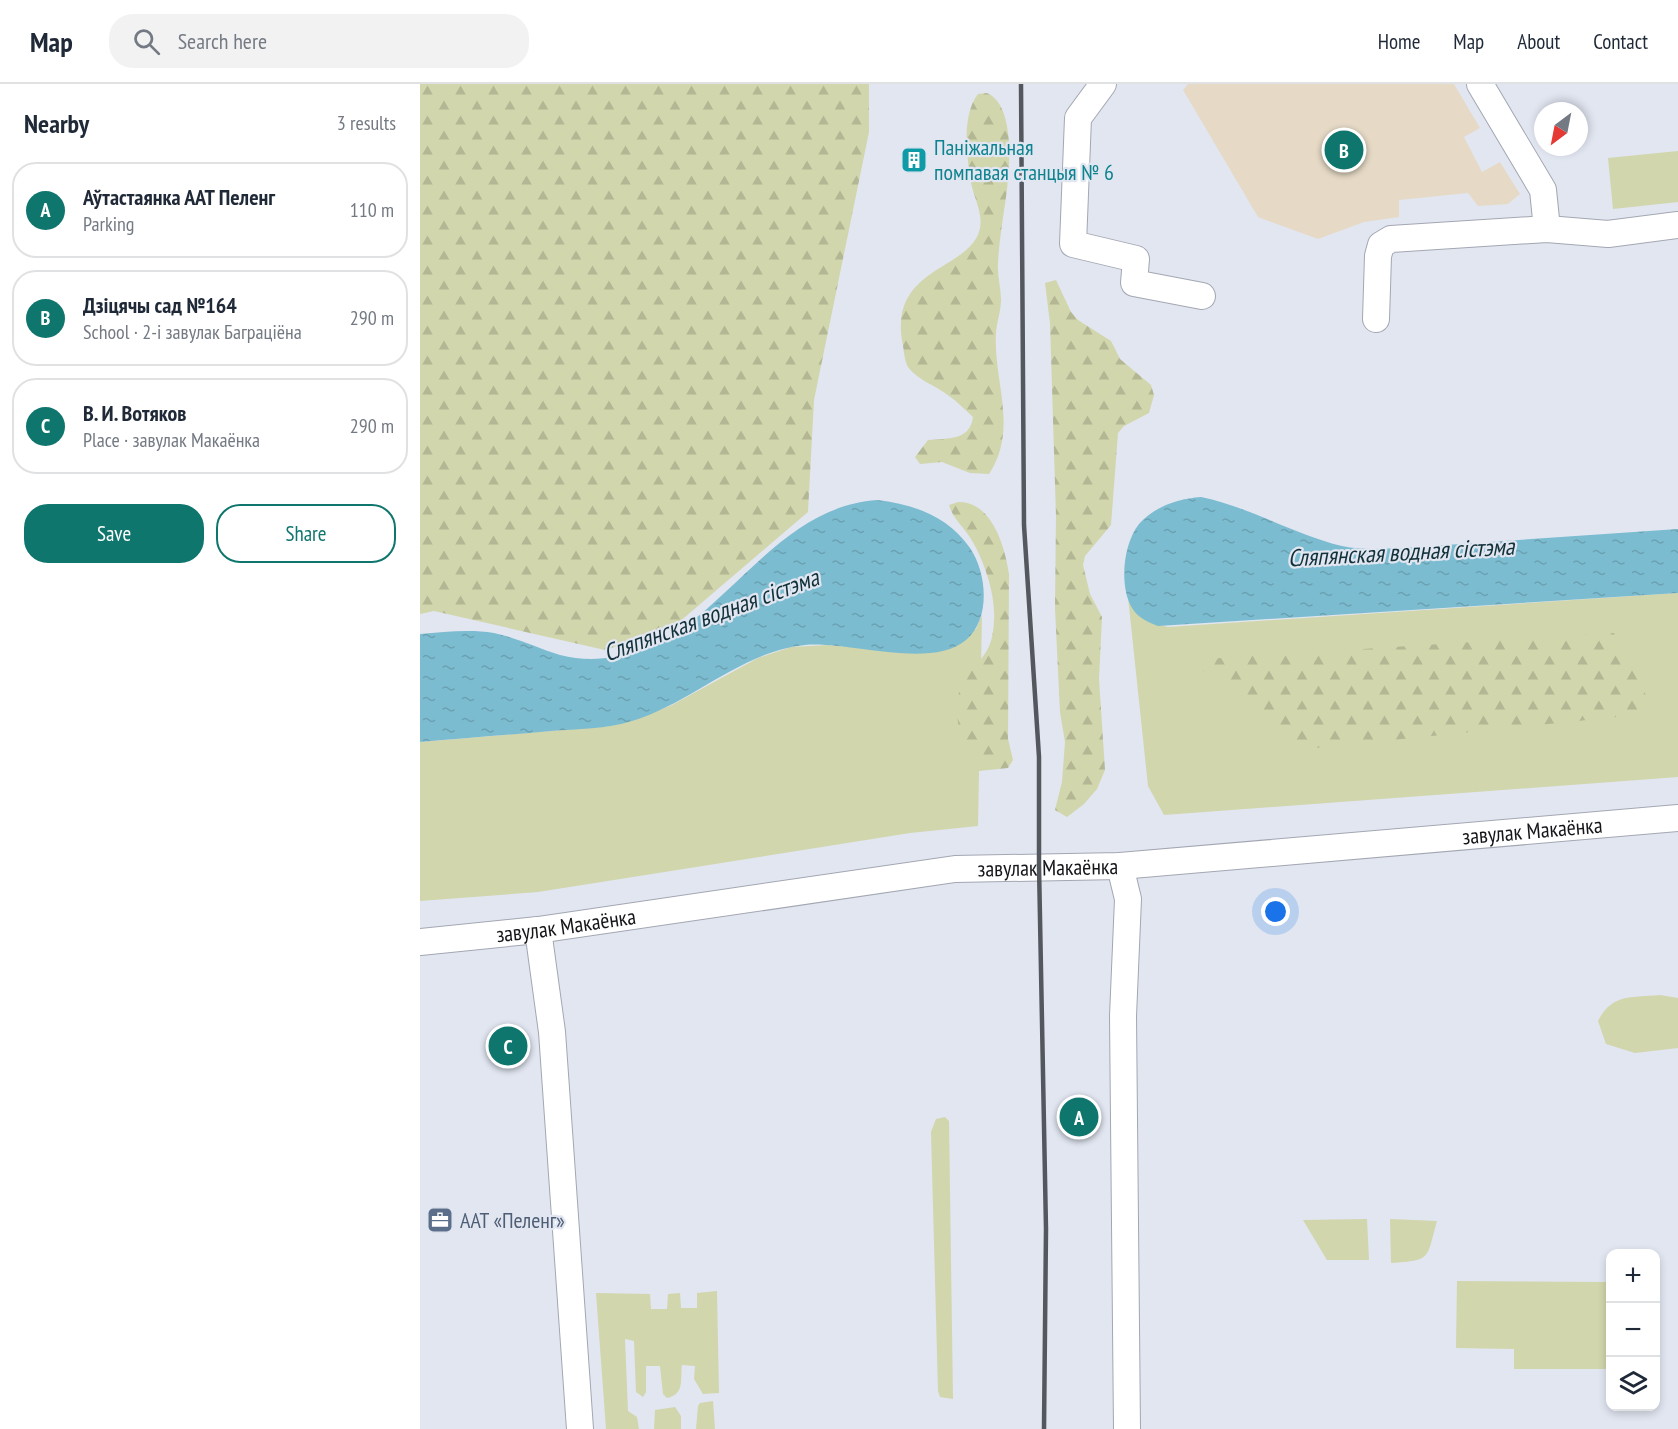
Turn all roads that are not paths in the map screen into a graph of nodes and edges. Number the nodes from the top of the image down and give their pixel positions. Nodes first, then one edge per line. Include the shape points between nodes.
1 (1103, 84) edge
2 (1480, 84) edge
3 (1678, 225) edge
4 (1547, 229) junction
5 (1202, 296) dead end
6 (1376, 319) dead end
7 (1678, 818) edge
8 (1120, 866) junction
9 (538, 930) junction
10 (420, 942) edge
11 (580, 1429) edge
12 (1127, 1429) edge

1 - 5 street via 1078,118 1073,244 1136,259 1134,284
2 - 4 street via 1543,190
3 - 4 street via 1608,234
4 - 6 street via 1391,239 1381,245 1378,256
7 - 8 street, завулак Макаёнка
8 - 9 street, завулак Макаёнка via 955,869
8 - 12 street via 1128,899 1123,1016
9 - 10 street, завулак Макаёнка
9 - 11 street via 552,1032

